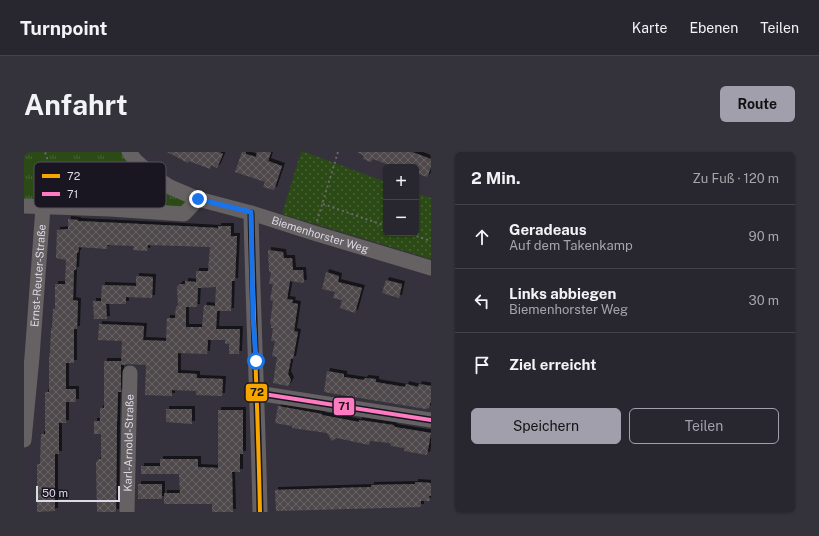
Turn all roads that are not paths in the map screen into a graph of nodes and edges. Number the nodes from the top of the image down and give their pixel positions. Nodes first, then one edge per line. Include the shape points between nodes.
1 (129, 152) edge
2 (137, 162) edge
3 (166, 184) edge
4 (198, 199) junction
5 (24, 206) edge
6 (34, 207) edge
7 (42, 208) edge
8 (76, 208) edge
9 (251, 212) junction
10 (431, 268) edge
11 (28, 357) edge
12 (130, 373) dead end
13 (257, 394) junction
14 (431, 420) edge
15 (24, 440) edge
16 (127, 512) edge
17 (260, 512) edge

1 - 2 street, Biemenhorster Weg
3 - 4 street, Biemenhorster Weg
4 - 8 street via 184,214
4 - 9 street, Biemenhorster Weg
5 - 6 street
7 - 11 street, Ernst-Reuter-Straße
9 - 10 street, Biemenhorster Weg via 314,234
9 - 13 street
11 - 15 street, Ernst-Reuter-Straße
12 - 16 street, Karl-Arnold-Straße
13 - 14 street
13 - 17 street

